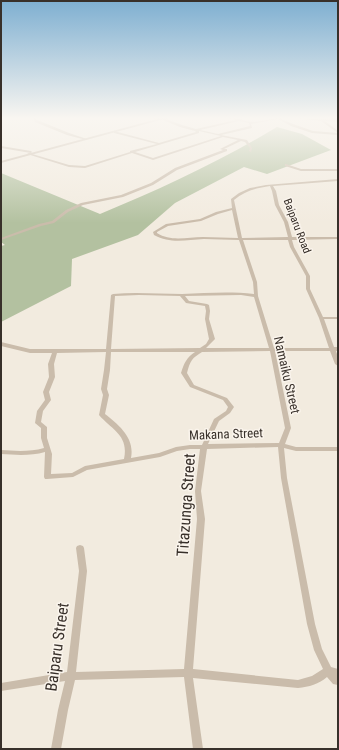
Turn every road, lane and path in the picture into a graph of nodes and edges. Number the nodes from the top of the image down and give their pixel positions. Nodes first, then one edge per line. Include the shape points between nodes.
1 (31, 153) edge
2 (127, 153) edge
3 (133, 153) edge
4 (171, 153) edge
5 (218, 153) edge
6 (28, 154) junction
7 (1, 162) edge
8 (286, 165) dead end
9 (338, 170) edge
10 (338, 180) edge
11 (271, 185) junction
12 (233, 209) junction
13 (288, 237) junction
14 (240, 238) junction
15 (338, 238) edge
16 (1, 239) edge
17 (181, 295) junction
18 (256, 296) junction
19 (321, 318) junction
20 (338, 318) edge
21 (1, 344) edge
22 (335, 349) edge
23 (204, 350) junction
24 (272, 350) junction
25 (55, 351) junction
26 (108, 352) junction
27 (338, 364) edge
28 (281, 445) junction
29 (204, 447) junction
30 (48, 449) junction
31 (338, 450) edge
32 (1, 452) edge
33 (127, 461) junction
34 (80, 548) dead end
35 (328, 670) junction
36 (188, 673) junction
37 (338, 673) edge
38 (72, 676) junction
39 (338, 681) edge
40 (1, 687) edge
41 (56, 749) edge
42 (198, 749) edge

1 - 6 street
2 - 6 street via 78,167
3 - 4 street via 153,159
5 - 16 street via 176,169 152,184 122,196 82,204 58,216 53,222
6 - 7 street
8 - 9 street via 301,170
10 - 11 street
11 - 12 street via 237,194 232,200
11 - 13 street, Baiparu Road via 286,222
12 - 14 street, Namaiku Street
12 - 14 street via 201,220 167,225 155,232 158,236 173,240 202,237
13 - 14 street
13 - 15 street
13 - 19 street, Baiparu Road via 308,276 308,288
14 - 18 street, Namaiku Street via 256,282
17 - 18 street
17 - 23 street via 188,302 207,305 207,319 212,339
17 - 26 street via 113,295
18 - 24 street, Namaiku Street
19 - 20 street
19 - 22 street, Baiparu Road
21 - 25 street via 25,350
22 - 24 street
22 - 27 street, Baiparu Road
23 - 24 street
23 - 26 street
23 - 29 street, Titazunga Street via 190,357 184,373 192,386 225,399 231,407 216,420
24 - 28 street, Namaiku Street via 288,428
25 - 26 street
25 - 30 street via 51,364 52,378 46,392 48,400 40,411 38,422 44,427
26 - 33 street via 104,389 106,395 102,415 124,434 128,450
28 - 29 street, Makana Street
28 - 31 street, Makana Street via 296,449
28 - 35 street, Namaiku Street via 284,478 311,624 318,650
29 - 33 street, Makana Street via 176,448 160,455
29 - 36 street, Titazunga Street via 198,491 200,519
30 - 32 street via 41,452
30 - 33 street, Makana Street via 47,477 73,475 85,468
34 - 38 street, Baiparu Street via 83,571
35 - 36 street via 320,678 298,684
35 - 37 street
35 - 39 street, Namaiku Street
36 - 38 street
36 - 42 street, Titazunga Street
38 - 40 street
38 - 41 street, Baiparu Street

